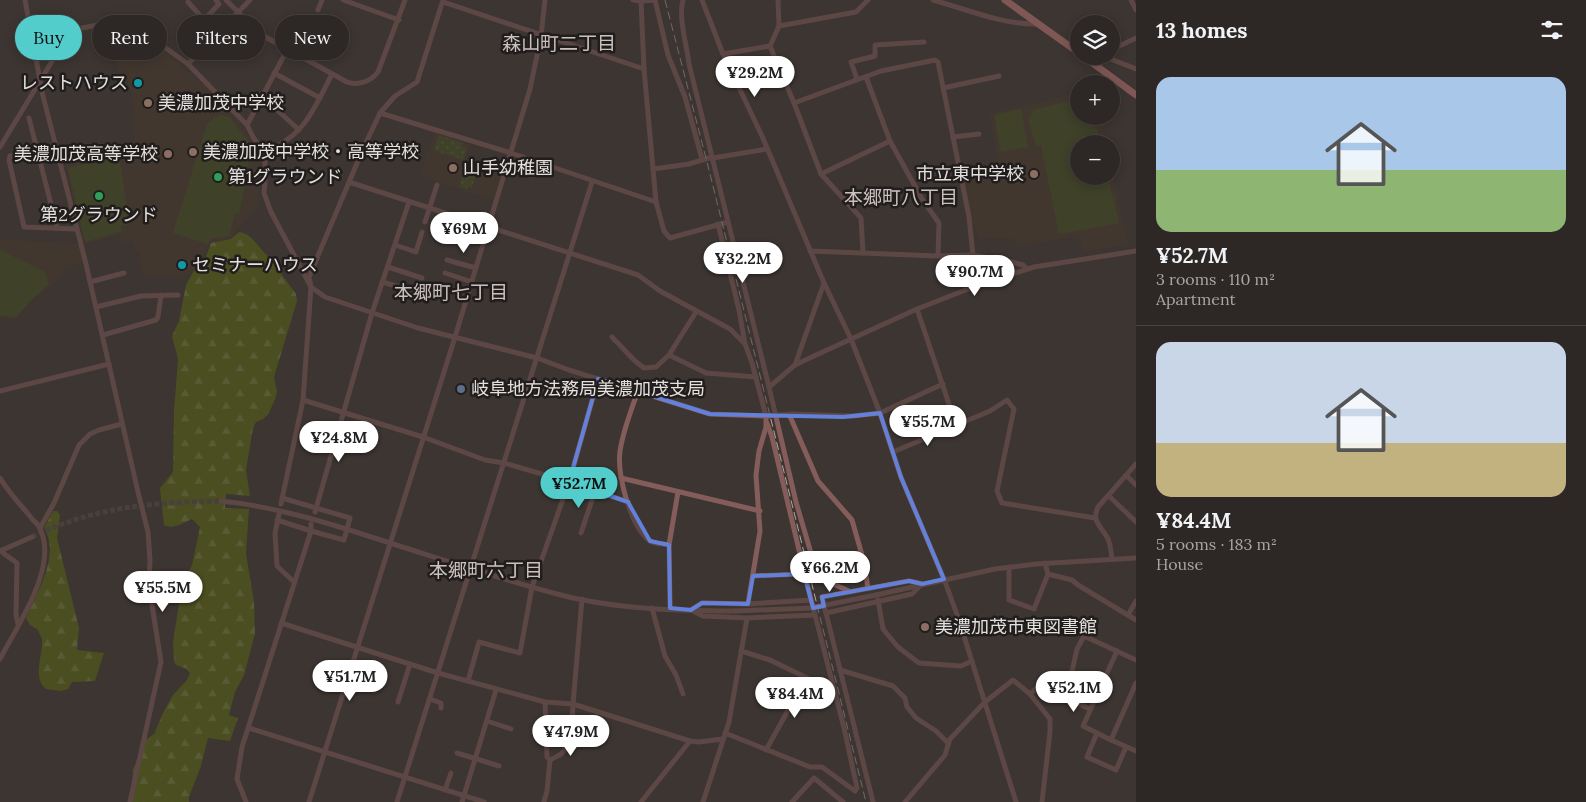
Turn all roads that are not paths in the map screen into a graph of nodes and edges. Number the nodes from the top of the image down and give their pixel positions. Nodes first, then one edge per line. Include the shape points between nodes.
1 (24, 0) edge
2 (216, 0) edge
3 (226, 0) edge
4 (250, 0) edge
5 (322, 0) edge
6 (343, 0) edge
7 (405, 0) edge
8 (545, 0) edge
9 (634, 0) edge
10 (683, 0) edge
11 (702, 0) edge
12 (778, 0) edge
13 (868, 0) edge
14 (933, 0) edge
15 (1005, 0) edge
16 (1131, 0) edge
17 (443, 1) edge
18 (641, 1) edge
19 (188, 2) dead end
20 (318, 10) dead end
21 (1136, 10) edge
22 (237, 13) junction
23 (399, 20) junction
24 (1038, 24) junction
25 (779, 26) junction
26 (541, 36) junction
27 (1136, 38) edge
28 (924, 42) dead end
29 (275, 43) edge
30 (770, 46) junction
31 (1120, 46) edge
32 (1070, 47) edge
33 (723, 54) junction
34 (281, 60) edge
35 (306, 60) edge
36 (1120, 63) edge
37 (188, 64) junction
38 (1095, 65) edge
39 (644, 69) junction
40 (1136, 69) edge
41 (274, 73) junction
42 (332, 74) junction
43 (999, 76) dead end
44 (866, 77) junction
45 (857, 79) junction
46 (41, 82) junction
47 (943, 88) junction
48 (1136, 95) edge
49 (262, 96) junction
50 (320, 98) junction
51 (794, 103) junction
52 (380, 113) junction
53 (29, 118) dead end
54 (247, 124) junction
55 (299, 130) junction
56 (979, 134) dead end
57 (953, 137) junction
58 (890, 141) junction
59 (55, 145) junction
60 (0, 147) edge
61 (37, 149) junction
62 (767, 149) junction
63 (263, 152) junction
64 (511, 153) junction
65 (713, 157) junction
66 (702, 159) junction
67 (653, 169) junction
68 (821, 174) junction
69 (349, 182) junction
70 (592, 182) junction
71 (437, 185) dead end
72 (409, 202) junction
73 (656, 202) junction
74 (429, 208) junction
75 (425, 222) dead end
76 (728, 222) junction
77 (718, 224) junction
78 (489, 227) junction
79 (56, 228) junction
80 (76, 229) junction
81 (422, 232) dead end
82 (395, 245) junction
83 (810, 251) junction
84 (1136, 251) edge
85 (569, 252) junction
86 (863, 254) junction
87 (973, 255) junction
88 (938, 256) junction
89 (447, 260) dead end
90 (388, 267) junction
91 (476, 268) junction
92 (1027, 269) junction
93 (124, 273) dead end
94 (445, 274) dead end
95 (422, 278) dead end
96 (90, 282) junction
97 (382, 282) junction
98 (472, 282) junction
99 (824, 283) junction
100 (311, 287) junction
101 (411, 290) dead end
102 (161, 295) junction
103 (178, 295) dead end
104 (96, 307) junction
105 (917, 309) junction
106 (696, 312) junction
107 (372, 313) junction
108 (102, 335) junction
109 (455, 337) junction
110 (612, 338) dead end
111 (851, 339) junction
112 (745, 344) junction
113 (669, 355) junction
114 (537, 358) junction
115 (109, 364) junction
116 (795, 365) junction
117 (756, 377) junction
118 (598, 379) junction
119 (943, 384) junction
120 (770, 387) junction
121 (0, 391) edge
122 (638, 391) junction
123 (303, 400) junction
124 (880, 412) junction
125 (343, 413) junction
126 (791, 414) junction
127 (775, 416) junction
128 (766, 418) junction
129 (122, 424) junction
130 (956, 425) junction
131 (423, 437) junction
132 (893, 452) junction
133 (504, 463) junction
134 (1136, 464) edge
135 (1127, 476) junction
136 (0, 478) edge
137 (621, 478) junction
138 (569, 482) junction
139 (1136, 485) edge
140 (595, 491) junction
141 (678, 492) junction
142 (1109, 496) junction
143 (221, 501) tunnel mouth
144 (628, 502) junction
145 (316, 509) junction
146 (760, 511) junction
147 (1095, 518) junction
148 (1136, 522) edge
149 (311, 524) dead end
150 (40, 528) junction
151 (347, 529) junction
152 (311, 531) junction
153 (581, 533) dead end
154 (32, 537) tunnel mouth
155 (390, 543) junction
156 (669, 545) junction
157 (1, 550) edge
158 (1136, 558) edge
159 (1112, 559) junction
160 (1045, 563) junction
161 (1009, 567) junction
162 (470, 568) junction
163 (804, 574) junction
164 (1048, 574) junction
165 (753, 576) junction
166 (944, 579) junction
167 (294, 582) junction
168 (922, 584) junction
169 (532, 587) junction
170 (868, 589) junction
171 (851, 592) junction
172 (877, 598) junction
173 (582, 599) junction
174 (811, 600) junction
175 (1136, 600) edge
176 (748, 604) junction
177 (652, 608) junction
178 (670, 608) junction
179 (691, 610) junction
180 (826, 613) junction
181 (815, 615) junction
182 (1128, 615) junction
183 (747, 618) junction
184 (1136, 620) edge
185 (18, 624) junction
186 (281, 624) junction
187 (357, 647) junction
188 (741, 651) junction
189 (1117, 651) junction
190 (0, 659) edge
191 (1136, 660) edge
192 (972, 661) junction
193 (410, 664) junction
194 (840, 670) junction
195 (438, 673) junction
196 (806, 678) junction
197 (468, 681) junction
198 (1135, 687) edge
199 (496, 690) junction
200 (835, 691) junction
201 (683, 694) dead end
202 (1030, 694) junction
203 (1066, 698) junction
204 (430, 699) junction
205 (398, 702) dead end
206 (545, 702) junction
207 (985, 702) junction
208 (573, 704) junction
209 (441, 708) dead end
210 (1090, 709) junction
211 (487, 721) junction
212 (250, 728) junction
213 (511, 729) dead end
214 (725, 733) junction
215 (1097, 733) junction
216 (723, 739) junction
217 (1111, 740) junction
218 (690, 742) junction
219 (948, 744) junction
220 (1126, 747) junction
221 (325, 750) junction
222 (766, 750) junction
223 (1136, 751) edge
224 (457, 753) dead end
225 (476, 759) junction
226 (550, 760) junction
227 (499, 766) dead end
228 (451, 773) dead end
229 (405, 777) junction
230 (445, 790) junction
231 (463, 799) edge
232 (130, 802) edge
233 (246, 802) edge
234 (308, 802) edge
235 (397, 802) edge
236 (484, 802) edge
237 (544, 802) edge
238 (641, 802) edge
239 (703, 802) edge
240 (792, 802) edge
241 (842, 802) edge
242 (873, 802) edge
243 (905, 802) edge
244 (1016, 802) edge
245 (1042, 802) edge

1 - 46 street
2 - 19 street via 219,4 204,20
3 - 22 street
4 - 22 street
5 - 20 street
6 - 23 street
7 - 23 street
8 - 26 street
9 - 18 street
10 - 65 street via 689,64
11 - 33 street
12 - 25 street
13 - 25 street via 856,12
14 - 24 street via 997,18
15 - 24 main road
16 - 21 street
17 - 26 street
17 - 52 street via 417,82 394,96
18 - 39 street
18 - 66 street via 655,0 668,55 685,97
22 - 29 street
22 - 37 street
23 - 42 street via 374,78 350,83
24 - 32 main road
25 - 30 street
26 - 39 street
26 - 64 street via 530,89
27 - 31 street
28 - 45 street via 875,45 875,56 852,62
30 - 33 street
30 - 51 street
33 - 62 street
34 - 41 street
35 - 42 street
36 - 40 street
37 - 46 street via 151,39 113,26 98,25 82,28 70,36
37 - 54 street
38 - 48 main road
39 - 67 street
41 - 49 street
41 - 50 street
42 - 50 street
43 - 47 street
44 - 45 street
44 - 47 street via 935,60
44 - 58 street
45 - 51 street
46 - 59 street
46 - 60 street
47 - 57 street
49 - 54 street
49 - 55 street
50 - 55 street
51 - 68 street
52 - 64 street
52 - 69 street
53 - 61 street
54 - 63 street
55 - 63 street via 286,142
56 - 57 street
57 - 87 street
58 - 68 street
58 - 88 street via 922,199 940,224
59 - 61 street
59 - 80 street
61 - 79 street
61 - 79 street via 10,156 9,160 24,226
62 - 65 street
62 - 83 street
63 - 100 street via 266,201
64 - 70 street
64 - 78 street
65 - 66 street
65 - 76 street
66 - 67 street
67 - 73 street
68 - 86 street via 861,218
69 - 72 street
69 - 100 street via 309,277
70 - 73 street
70 - 85 street
71 - 74 street
72 - 74 street
72 - 82 street
73 - 77 street via 664,232 670,238
74 - 75 street
74 - 78 street
76 - 77 street
76 - 120 street
77 - 112 street
78 - 85 street
78 - 91 street
79 - 80 street
80 - 96 street
81 - 82 street via 416,252
82 - 90 street
83 - 86 street
83 - 99 street
84 - 92 street
85 - 106 street via 638,275
85 - 114 street
86 - 88 street
87 - 88 street
87 - 92 street via 1008,261
89 - 91 street
90 - 95 street
90 - 97 street
91 - 98 street
92 - 105 street
93 - 96 street
94 - 98 street
96 - 104 street
97 - 101 street
97 - 107 street
98 - 109 street
99 - 111 street
99 - 116 street
100 - 107 street via 325,297
100 - 123 street
102 - 103 street
102 - 104 street via 141,296
102 - 108 street via 156,320
104 - 108 street
105 - 111 street
105 - 119 street
106 - 112 street via 730,329
106 - 113 street
107 - 109 street
107 - 125 street
108 - 115 street
109 - 114 street
109 - 131 street
110 - 113 street via 644,368 656,367
111 - 116 street
111 - 124 street
112 - 117 street
113 - 117 street via 706,373
114 - 118 street
114 - 133 street
115 - 121 street
115 - 129 street
116 - 120 street
117 - 128 street
118 - 122 street
118 - 138 street
119 - 124 street
119 - 130 street
120 - 127 street
122 - 128 street via 710,414
122 - 137 street via 622,443
123 - 125 street
123 - 145 street via 282,501
124 - 126 street via 843,417
124 - 132 street
125 - 131 street
125 - 145 street
126 - 127 street
126 - 170 street via 818,481 852,520
127 - 128 street
127 - 171 street via 818,577
128 - 146 street via 756,475
128 - 163 street
129 - 150 street via 90,434 79,445
129 - 232 street via 148,532 149,586 162,662
130 - 132 street
130 - 147 street via 1007,400 1014,409 997,490 1002,503
131 - 133 street via 485,460
131 - 155 street
132 - 166 street
133 - 138 street
133 - 162 street
134 - 135 street
135 - 139 street
135 - 142 street
136 - 150 street
137 - 141 street
137 - 144 street
138 - 140 street
138 - 169 street
140 - 144 street
140 - 153 street
141 - 146 street
141 - 156 street
142 - 147 street via 1098,507
142 - 148 street
143 - 151 street via 275,509
144 - 156 street via 635,521 650,541
145 - 151 street via 350,518
146 - 165 street
147 - 159 street via 1110,544
149 - 152 street
150 - 185 street via 45,559 42,574
151 - 152 street via 344,540
151 - 155 street
152 - 167 street
152 - 167 street via 278,517 275,533 277,566
154 - 157 street
155 - 162 street
155 - 187 street
156 - 178 street
157 - 185 street via 17,563
158 - 159 street
159 - 160 street
160 - 161 street
160 - 164 street
161 - 164 street via 1009,600 1034,609
161 - 166 street
162 - 169 street
162 - 195 street
163 - 165 street
163 - 174 street
164 - 182 street via 1072,580
165 - 176 street
166 - 168 street
166 - 192 street
167 - 186 street
168 - 170 street via 909,581
168 - 172 street
169 - 173 street
169 - 197 street via 520,654 480,642
170 - 171 street
171 - 180 street via 822,598
172 - 179 street, bridge via 811,608
172 - 180 street
172 - 192 street via 883,629 898,647 919,663 960,666
173 - 177 street
173 - 208 street
174 - 176 street
174 - 181 street
175 - 182 street
176 - 179 street via 702,603
177 - 178 street
177 - 201 street via 665,656
178 - 179 street
179 - 183 street via 703,616
180 - 194 street
181 - 183 street
181 - 200 street
182 - 184 street
183 - 188 street
185 - 190 street
186 - 187 street
186 - 212 street
187 - 193 street
187 - 221 street
188 - 196 street via 770,660
188 - 214 street
189 - 191 street
189 - 203 street via 1084,636 1077,650
189 - 210 street
192 - 207 street
193 - 195 street
193 - 205 street
194 - 219 street via 893,686 905,698 907,707 916,718 936,731
194 - 242 street
195 - 197 street
195 - 204 street
196 - 200 street
196 - 222 street
197 - 199 street
198 - 217 street
199 - 206 street
199 - 211 street
200 - 222 street via 856,788 854,791 822,767 810,767
202 - 203 street via 1040,685
202 - 207 street via 1013,680
202 - 245 street via 1050,719
203 - 210 street
204 - 209 street via 442,703
204 - 229 street
206 - 208 street
206 - 226 street
207 - 219 street
207 - 244 street
208 - 218 street
208 - 226 street via 573,721 567,744 562,753
210 - 215 street via 1083,726
211 - 213 street
211 - 225 street
212 - 221 street
212 - 233 street via 242,747 237,779
214 - 216 street
214 - 222 street
215 - 217 street
215 - 220 street via 1087,757 1116,770
216 - 218 street
216 - 239 street
217 - 220 street
218 - 238 street
219 - 243 street via 945,755
220 - 223 street
221 - 229 street
221 - 234 street
224 - 225 street
225 - 227 street
225 - 231 street
226 - 237 street
228 - 230 street
229 - 230 street
229 - 235 street
230 - 231 street
231 - 236 street
240 - 241 street via 814,778

